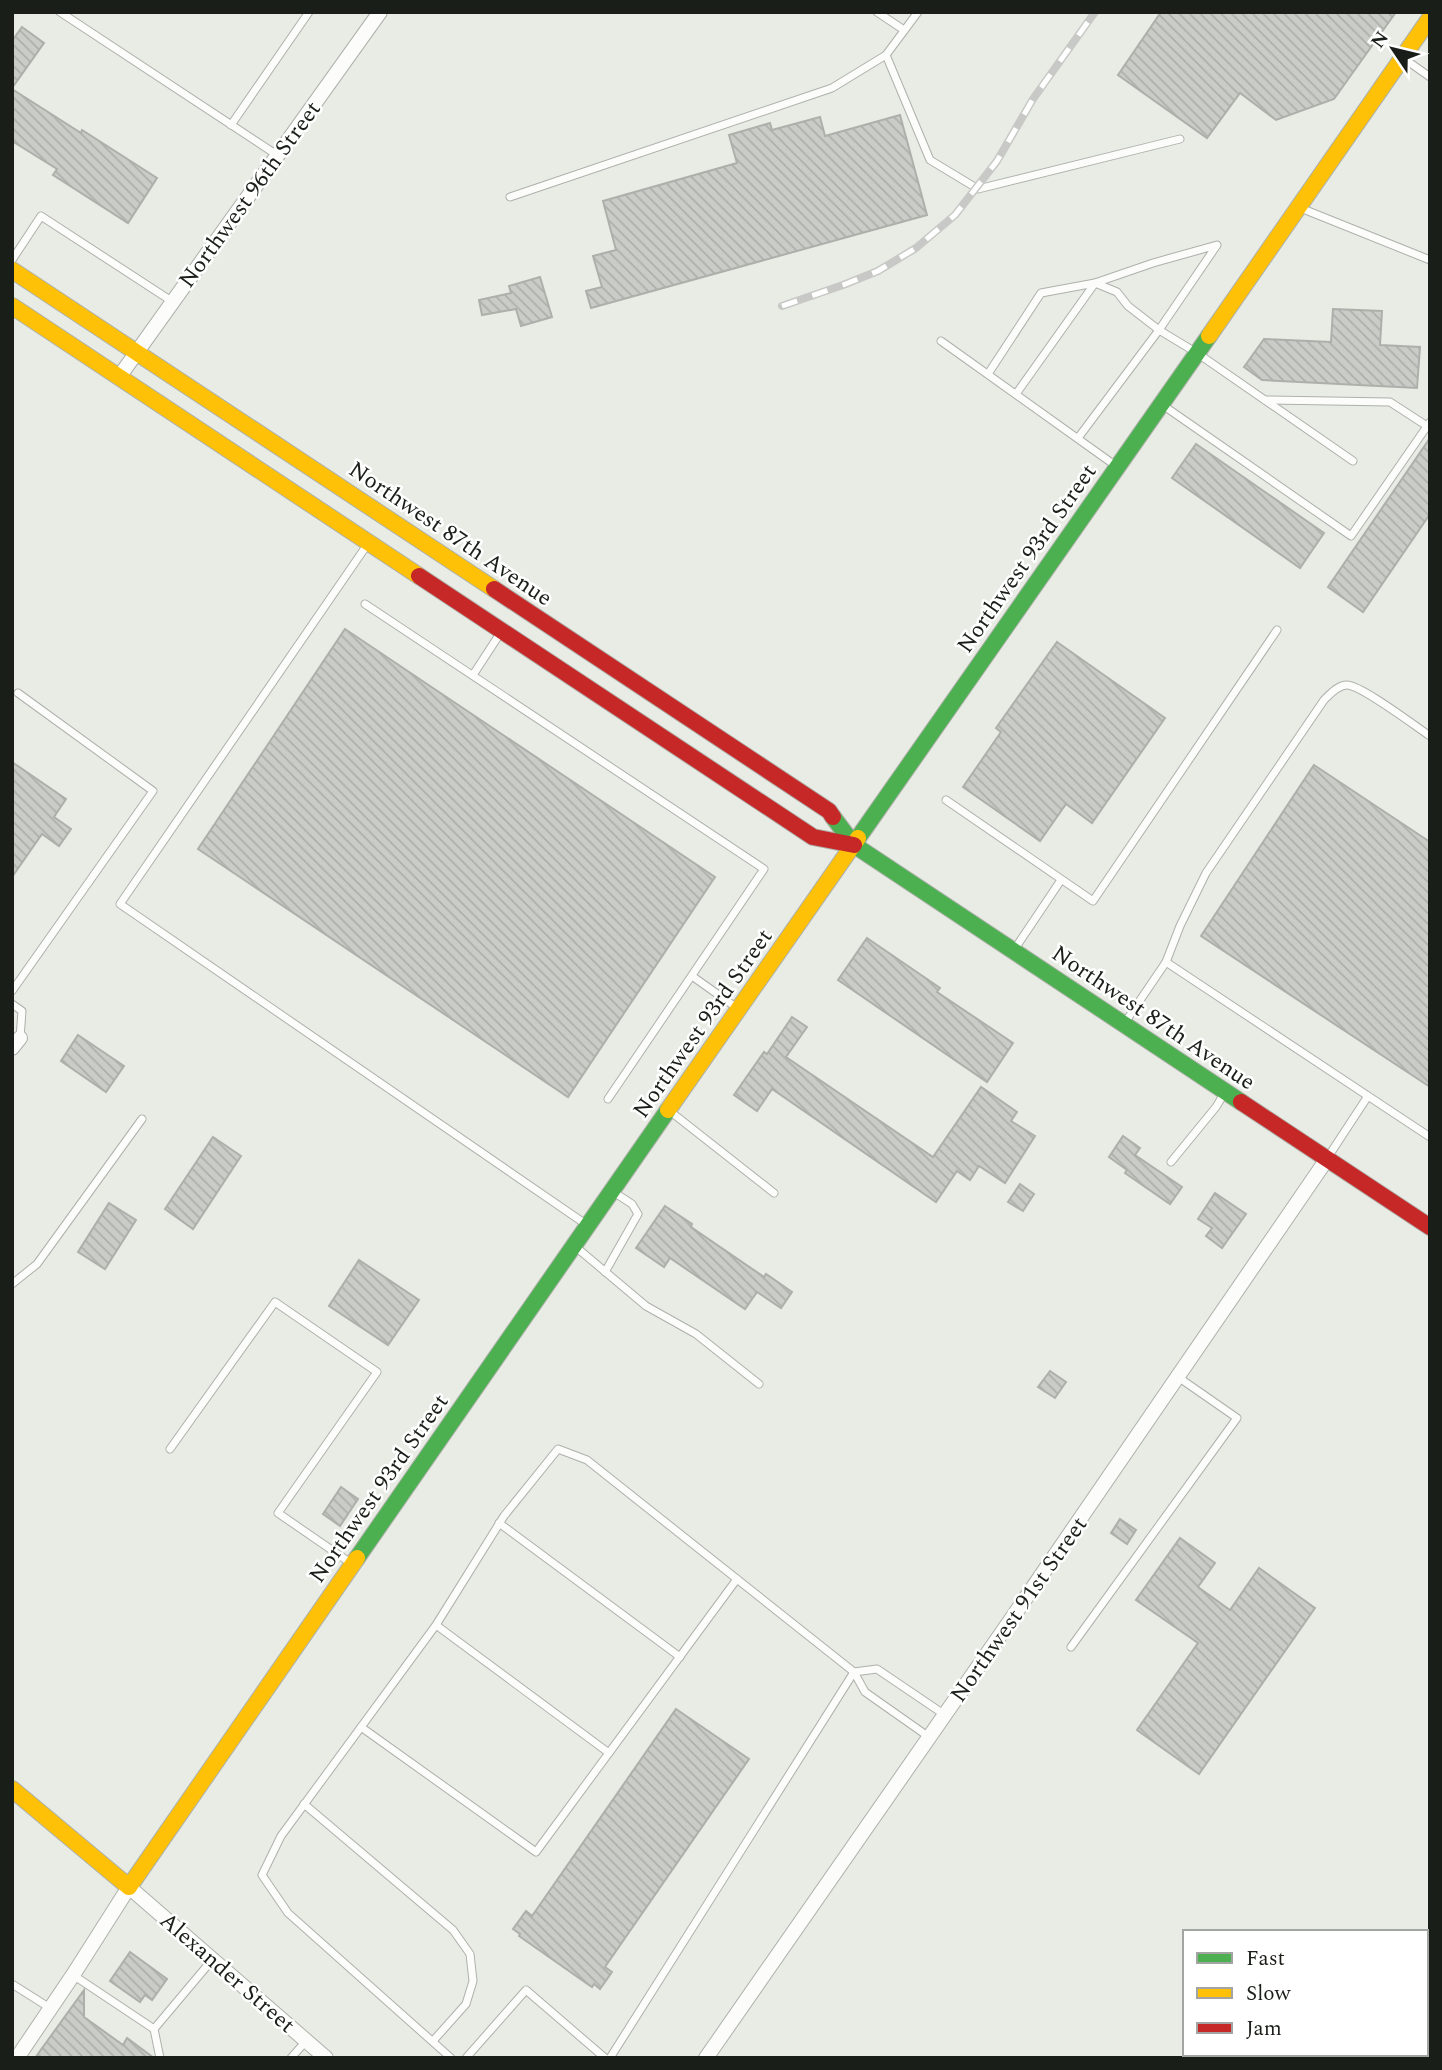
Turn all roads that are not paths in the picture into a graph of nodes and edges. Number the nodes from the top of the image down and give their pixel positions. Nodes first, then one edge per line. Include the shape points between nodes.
1 (60, 12) edge
2 (309, 12) edge
3 (380, 12) edge
4 (877, 12) edge
5 (918, 12) edge
6 (1430, 18) edge
7 (904, 30) junction
8 (886, 55) junction
9 (1403, 57) junction
10 (1430, 77) edge
11 (231, 125) junction
12 (1181, 139) dead end
13 (277, 155) junction
14 (510, 197) dead end
15 (1299, 207) junction
16 (12, 260) edge
17 (1430, 260) edge
18 (12, 270) edge
19 (1095, 283) junction
20 (173, 302) junction
21 (12, 306) edge
22 (1159, 330) junction
23 (941, 341) dead end
24 (137, 352) junction
25 (1197, 353) junction
26 (988, 374) junction
27 (119, 377) junction
28 (1016, 394) junction
29 (1265, 400) junction
30 (1160, 404) junction
31 (1428, 424) edge
32 (1078, 438) junction
33 (1353, 461) dead end
34 (1117, 466) junction
35 (369, 543) junction
36 (365, 604) dead end
37 (1277, 630) dead end
38 (502, 631) junction
39 (473, 675) junction
40 (18, 693) dead end
41 (1430, 736) edge
42 (946, 800) dead end
43 (854, 845) junction
44 (1061, 880) junction
45 (1013, 950) junction
46 (1166, 962) junction
47 (692, 976) junction
48 (12, 991) edge
49 (12, 1004) edge
50 (739, 1009) junction
51 (1124, 1024) junction
52 (16, 1043) edge
53 (1225, 1092) junction
54 (1368, 1096) junction
55 (608, 1099) dead end
56 (668, 1110) junction
57 (142, 1119) dead end
58 (1430, 1137) edge
59 (1327, 1159) junction
60 (1171, 1163) dead end
61 (612, 1190) junction
62 (774, 1193) dead end
63 (587, 1226) junction
64 (1430, 1227) edge
65 (574, 1245) junction
66 (605, 1272) junction
67 (12, 1284) edge
68 (1177, 1376) junction
69 (759, 1384) dead end
70 (170, 1450) dead end
71 (499, 1523) junction
72 (353, 1564) junction
73 (737, 1580) junction
74 (436, 1625) junction
75 (1071, 1647) dead end
76 (680, 1657) junction
77 (854, 1672) junction
78 (945, 1715) junction
79 (361, 1727) junction
80 (929, 1737) junction
81 (609, 1753) junction
82 (12, 1790) edge
83 (304, 1804) junction
84 (129, 1887) junction
85 (212, 1959) junction
86 (73, 1975) junction
87 (12, 1984) edge
88 (51, 2008) junction
89 (154, 2029) junction
90 (306, 2040) junction
91 (433, 2041) junction
92 (17, 2058) edge
93 (160, 2058) edge
94 (291, 2058) edge
95 (326, 2058) edge
96 (451, 2058) edge
97 (466, 2058) edge
98 (605, 2058) edge
99 (610, 2058) edge
100 (706, 2058) edge

1 - 11 lane
2 - 11 lane
3 - 13 street, Northwest 96th Street
4 - 7 lane
5 - 7 lane
6 - 9 main road, Northwest 93rd Street
7 - 8 lane
8 - 12 lane via 930,160 978,189
8 - 14 lane via 832,88
9 - 10 lane
9 - 15 main road, Northwest 93rd Street
11 - 13 lane
13 - 20 street, Northwest 96th Street
15 - 17 lane
15 - 25 main road, Northwest 93rd Street
16 - 20 lane via 41,216
18 - 24 main road, Northwest 87th Avenue
19 - 22 lane via 1117,292
19 - 22 lane via 1217,245
19 - 26 lane via 1041,293
19 - 28 lane
20 - 24 street, Northwest 96th Street
21 - 27 main road, Northwest 87th Avenue
22 - 25 lane
22 - 32 lane
23 - 26 lane
24 - 27 street, Northwest 96th Street
24 - 43 main road, Northwest 87th Avenue via 829,811
25 - 29 lane
25 - 30 main road, Northwest 93rd Street
26 - 28 lane
27 - 35 main road, Northwest 87th Avenue
28 - 32 lane
29 - 31 lane via 1390,402
29 - 33 lane
30 - 31 lane via 1351,536
30 - 34 main road, Northwest 93rd Street
32 - 34 lane
34 - 43 main road, Northwest 93rd Street
35 - 38 main road, Northwest 87th Avenue
35 - 63 lane via 120,904
36 - 39 lane
37 - 44 lane via 1093,901
38 - 39 lane
38 - 43 main road, Northwest 87th Avenue via 813,837
39 - 47 lane via 764,869
40 - 48 lane via 153,791
41 - 46 lane via 1361,689 1348,685 1336,689 1206,873
42 - 44 lane
43 - 45 main road, Northwest 87th Avenue
43 - 50 main road, Northwest 93rd Street
44 - 45 lane
45 - 51 main road, Northwest 87th Avenue
46 - 51 lane
46 - 54 lane
47 - 50 lane
47 - 55 lane
49 - 52 lane via 22,1011
50 - 56 main road, Northwest 93rd Street
51 - 53 main road, Northwest 87th Avenue
53 - 59 main road, Northwest 87th Avenue
53 - 60 lane
54 - 58 lane
54 - 59 lane
56 - 61 main road, Northwest 93rd Street
56 - 62 lane
57 - 67 lane via 37,1264
59 - 64 main road, Northwest 87th Avenue
59 - 68 street, Northwest 91st Street
61 - 63 main road, Northwest 93rd Street
61 - 66 lane via 638,1214
63 - 65 main road, Northwest 93rd Street
65 - 66 lane
65 - 72 main road, Northwest 93rd Street
66 - 69 lane
68 - 75 lane via 1237,1419
68 - 78 street, Northwest 91st Street
70 - 72 lane via 275,1302 377,1372 278,1514
71 - 73 lane via 558,1449 587,1460
71 - 74 lane
71 - 76 lane
72 - 84 main road, Northwest 93rd Street
73 - 76 lane
73 - 77 lane
74 - 79 lane
74 - 81 lane
76 - 81 lane
77 - 78 lane via 877,1669
77 - 80 lane via 865,1692
77 - 99 lane
78 - 80 street, Northwest 91st Street
79 - 81 lane via 536,1852
79 - 83 lane
80 - 100 street, Northwest 91st Street
82 - 84 main road
83 - 91 lane via 281,1836 262,1875 288,1913
83 - 91 lane via 453,1930 470,1954 473,1980 466,2004
84 - 85 street, Alexander Street
84 - 86 street, Northwest 93rd Street
85 - 89 lane
85 - 90 street, Alexander Street
86 - 88 street, Northwest 93rd Street
86 - 89 lane
87 - 88 lane
88 - 92 street, Northwest 93rd Street
89 - 93 lane
90 - 94 lane
90 - 95 street, Alexander Street
91 - 96 lane
97 - 98 lane via 526,1990

